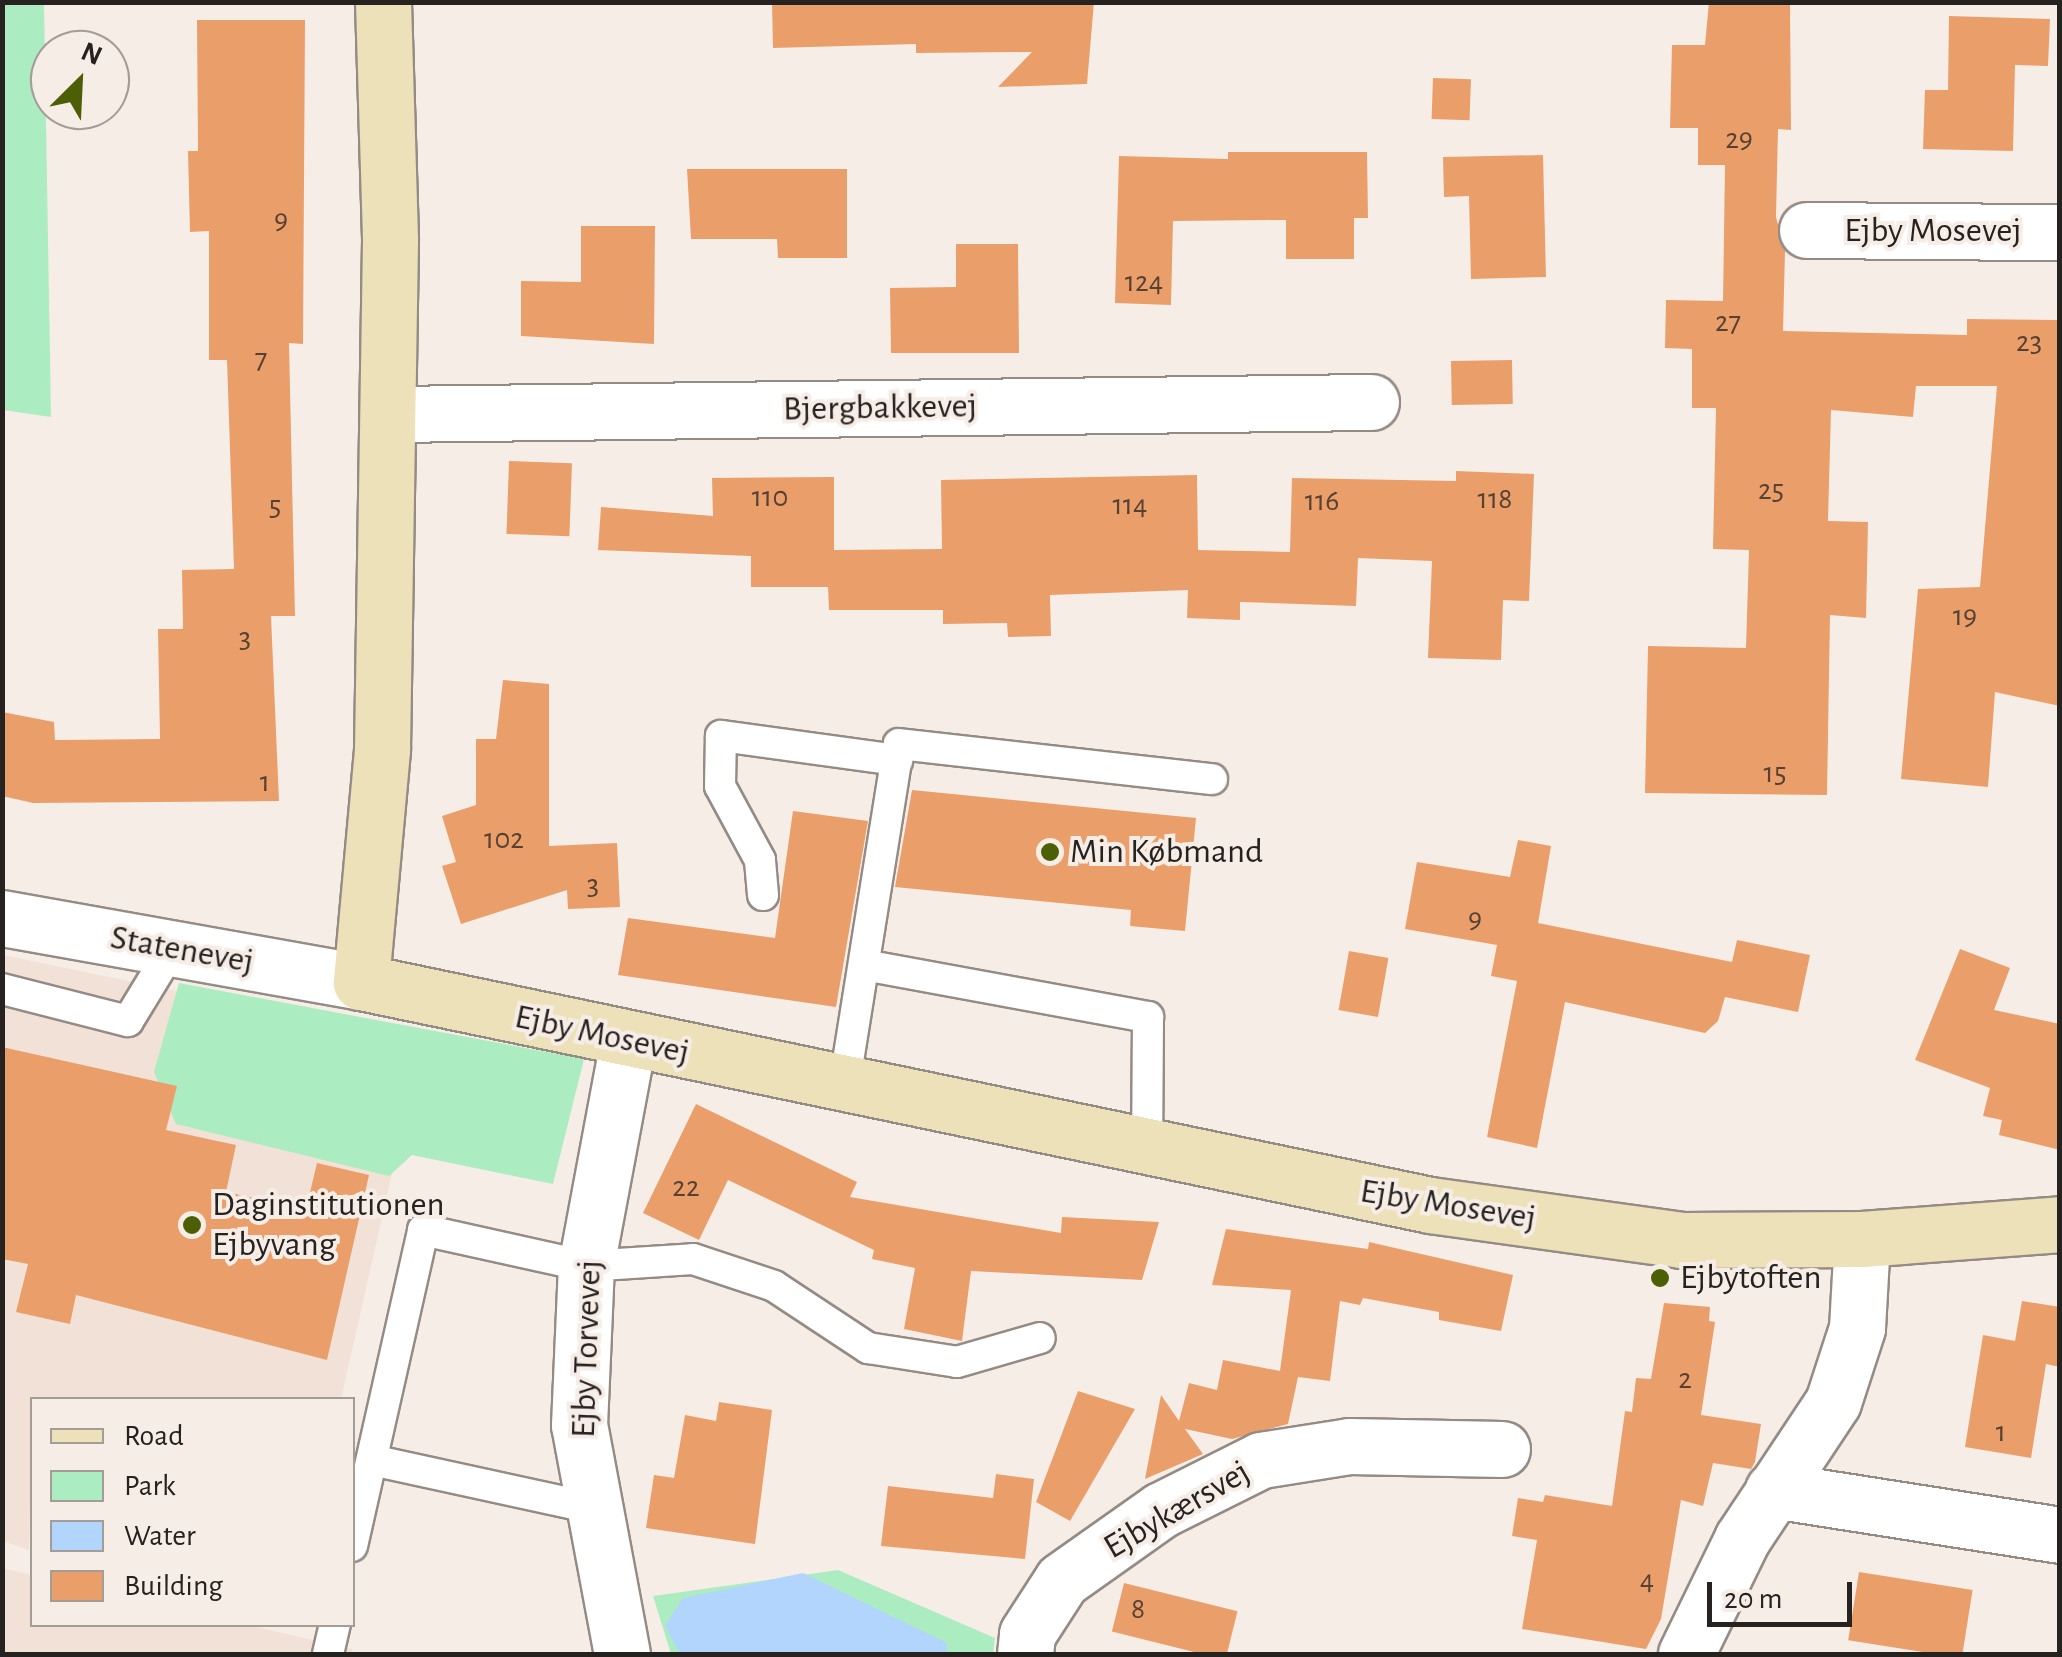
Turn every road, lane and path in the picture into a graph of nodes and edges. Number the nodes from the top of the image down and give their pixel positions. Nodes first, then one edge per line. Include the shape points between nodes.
1 (383, 2) edge
2 (1808, 230) dead end
3 (2060, 232) edge
4 (1371, 402) dead end
5 (389, 414) junction
6 (898, 752) junction
7 (1212, 779) dead end
8 (764, 896) dead end
9 (2, 918) edge
10 (172, 948) junction
11 (864, 965) junction
12 (361, 982) junction
13 (2, 988) edge
14 (628, 1042) junction
15 (844, 1086) junction
16 (1147, 1148) junction
17 (2060, 1224) edge
18 (1862, 1239) junction
19 (586, 1266) junction
20 (1040, 1338) dead end
21 (1502, 1449) dead end
22 (372, 1460) junction
23 (1773, 1490) junction
24 (592, 1508) junction
25 (355, 1533) edge
26 (2060, 1535) edge
27 (334, 1627) edge
28 (328, 1654) edge
29 (622, 1654) edge
30 (1024, 1654) edge
31 (1686, 1654) edge

1 - 5 street
2 - 3 street, Ejby Mosevej
4 - 5 street, Bjergbakkevej
5 - 12 street via 382,750
6 - 7 lane
6 - 8 lane via 721,736 720,786 760,860
6 - 11 lane
9 - 10 street, Statenevej
10 - 12 street, Statenevej
10 - 13 lane via 128,1021
11 - 15 lane
11 - 16 lane via 1148,1017
12 - 14 street, Ejby Mosevej
14 - 15 street, Ejby Mosevej
14 - 19 street, Ejby Torvevej
15 - 16 street, Ejby Mosevej
16 - 18 street, Ejby Mosevej via 1430,1206 1681,1240
17 - 18 street, Ejby Mosevej
18 - 23 street via 1857,1328 1833,1402
19 - 20 lane via 693,1259 774,1286 868,1348 957,1362
19 - 22 lane via 423,1230
19 - 24 street, Ejby Torvevej via 579,1426
21 - 30 street, Ejbykærsvej via 1349,1446 1260,1460 1162,1510 1062,1580 1027,1634
22 - 24 lane
22 - 25 lane
23 - 26 street
23 - 31 street
24 - 29 street, Ejby Torvevej
27 - 28 lane

